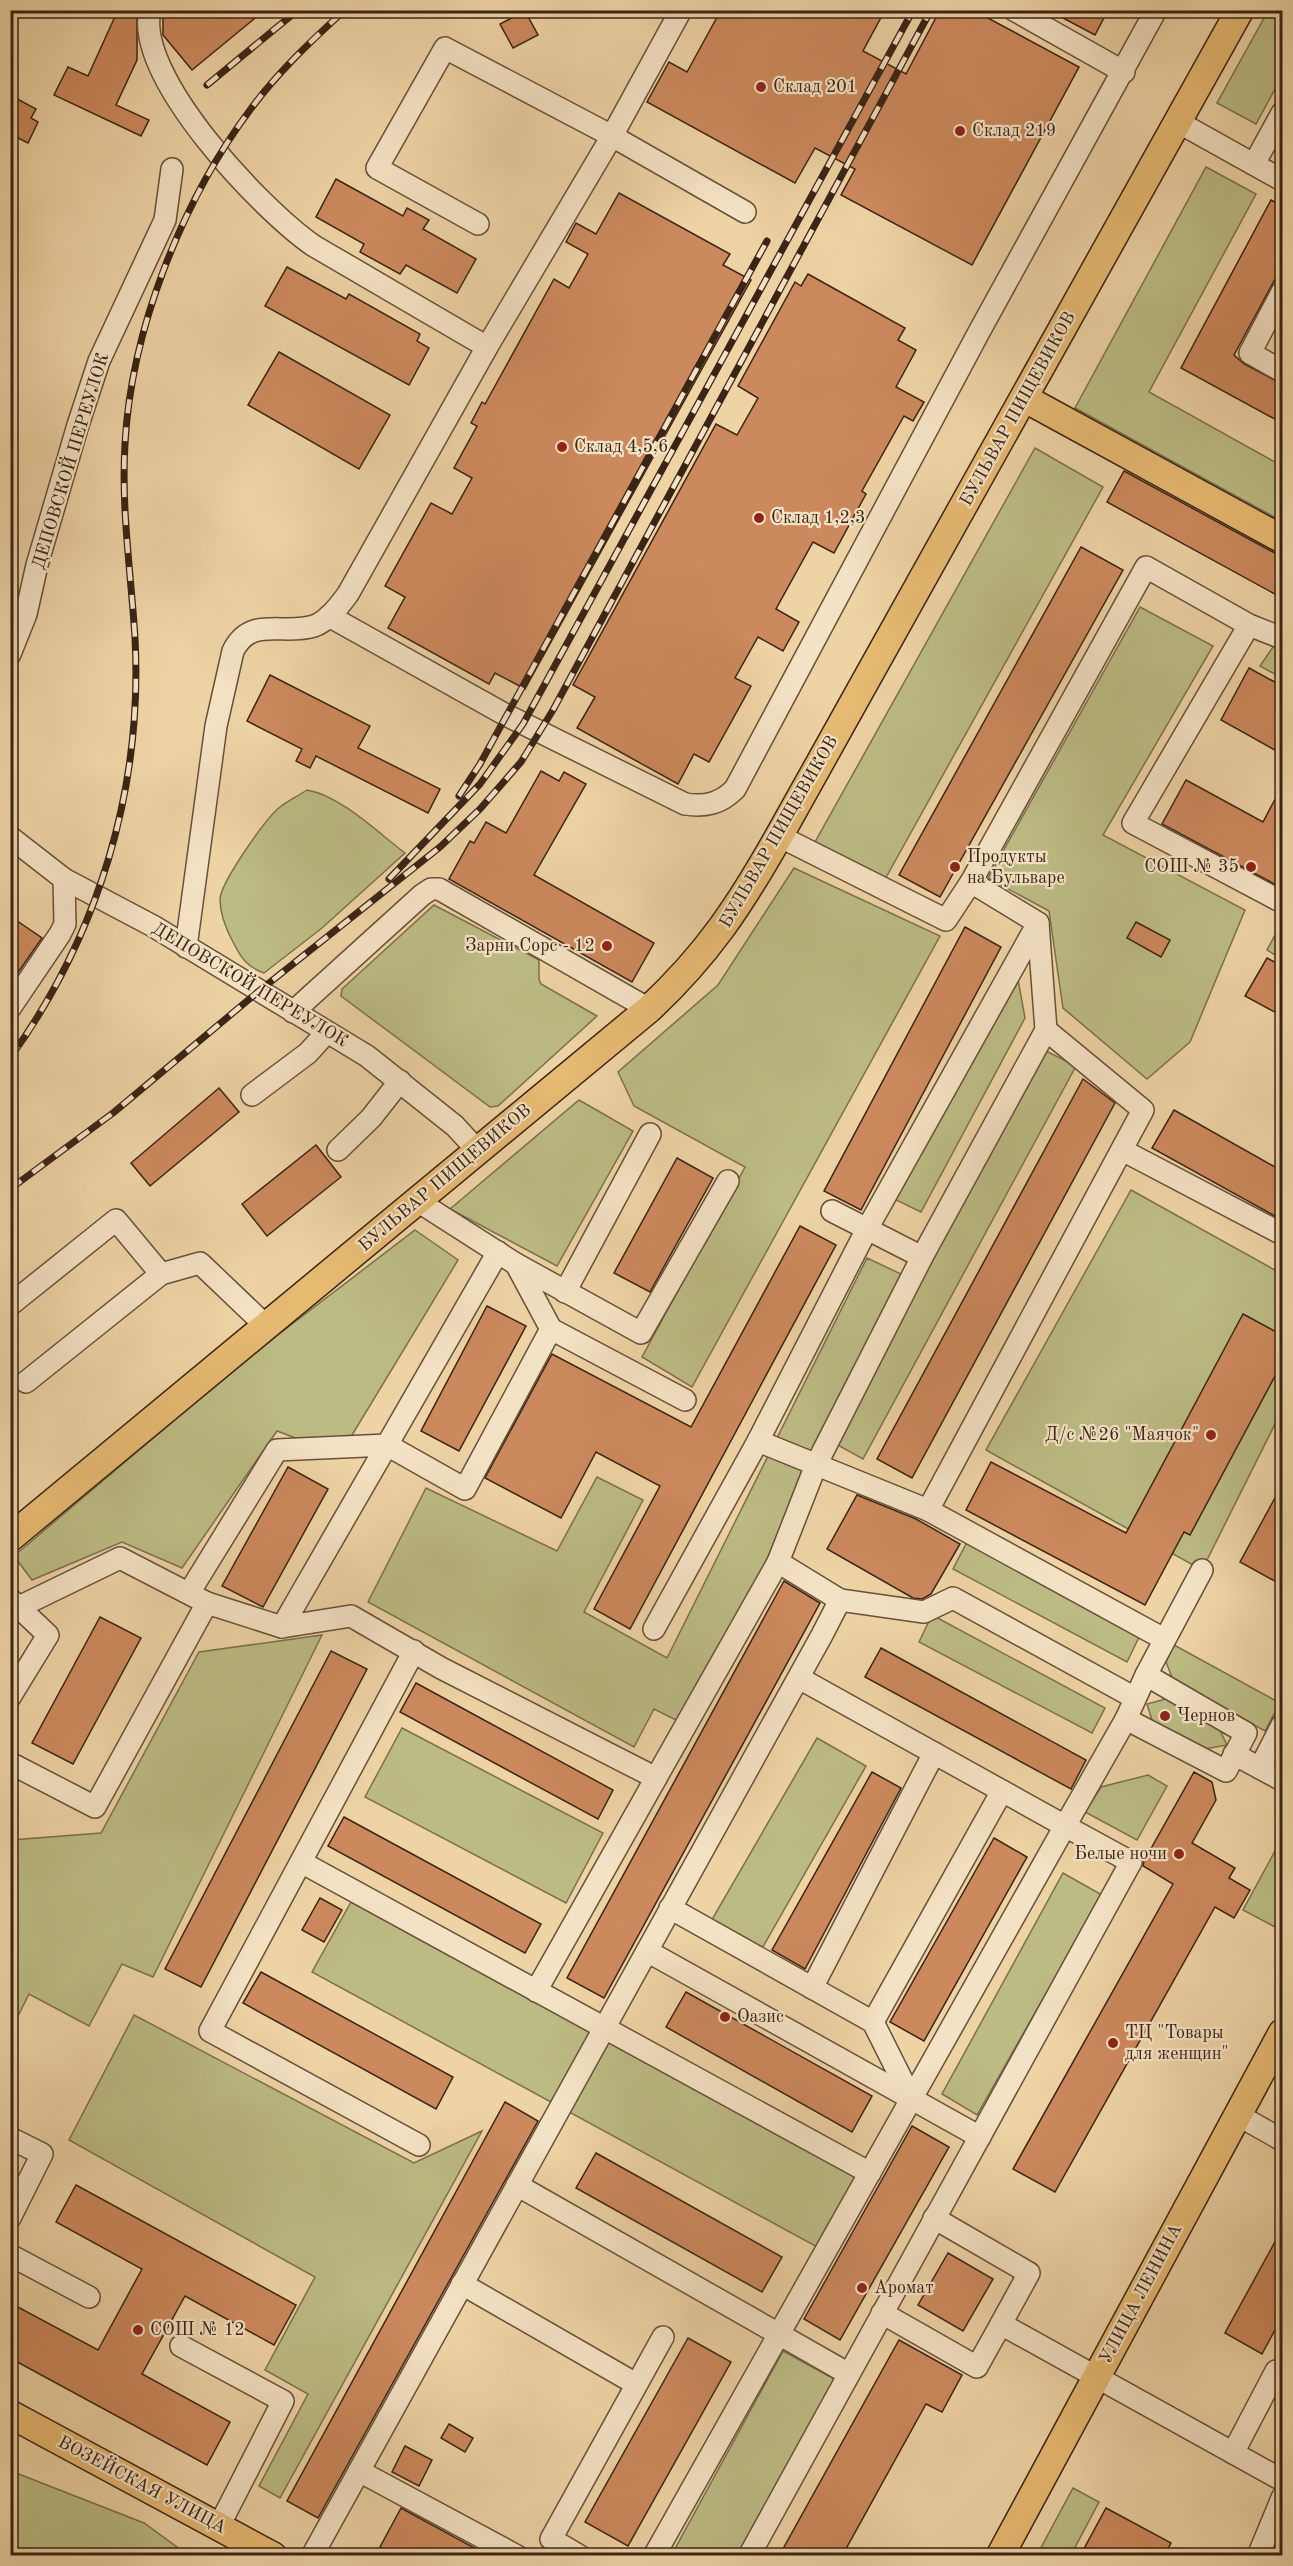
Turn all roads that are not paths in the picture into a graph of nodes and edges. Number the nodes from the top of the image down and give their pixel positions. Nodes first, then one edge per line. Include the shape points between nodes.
1 (150, 10) edge
2 (681, 10) edge
3 (1014, 10) edge
4 (1156, 10) edge
5 (1240, 10) edge
6 (1124, 72) junction
7 (1282, 113) edge
8 (1178, 122) junction
9 (612, 136) junction
10 (1254, 164) junction
11 (172, 169) dead end
12 (1282, 180) edge
13 (745, 212) dead end
14 (478, 224) dead end
15 (1282, 292) edge
16 (487, 346) junction
17 (1282, 371) edge
18 (1024, 398) junction
19 (1282, 540) edge
20 (18, 609) edge
21 (329, 616) junction
22 (1249, 625) junction
23 (1282, 637) edge
24 (10, 654) edge
25 (779, 836) junction
26 (10, 837) edge
27 (64, 879) junction
28 (971, 882) junction
29 (1282, 902) edge
30 (1038, 923) junction
31 (186, 947) junction
32 (10, 1008) edge
33 (649, 1009) junction
34 (292, 1012) junction
35 (1046, 1030) junction
36 (327, 1032) junction
37 (400, 1081) junction
38 (252, 1095) dead end
39 (650, 1134) dead end
40 (338, 1150) dead end
41 (477, 1150) junction
42 (1122, 1150) junction
43 (728, 1181) dead end
44 (419, 1202) junction
45 (832, 1211) dead end
46 (867, 1229) junction
47 (1282, 1234) edge
48 (498, 1252) junction
49 (922, 1257) junction
50 (516, 1264) junction
51 (161, 1274) junction
52 (565, 1292) junction
53 (10, 1305) edge
54 (265, 1325) junction
55 (551, 1329) junction
56 (26, 1382) dead end
57 (685, 1400) dead end
58 (758, 1441) junction
59 (387, 1445) junction
60 (816, 1465) junction
61 (928, 1510) junction
62 (10, 1538) edge
63 (778, 1562) junction
64 (1202, 1570) dead end
65 (198, 1598) junction
66 (840, 1600) junction
67 (15, 1603) edge
68 (282, 1627) junction
69 (654, 1629) dead end
70 (1164, 1639) junction
71 (414, 1651) junction
72 (1146, 1675) junction
73 (799, 1678) junction
74 (10, 1697) edge
75 (1135, 1698) junction
76 (1126, 1719) junction
77 (1282, 1725) edge
78 (934, 1753) junction
79 (1234, 1754) junction
80 (10, 1763) edge
81 (1260, 1768) junction
82 (656, 1778) junction
83 (1282, 1780) edge
84 (1002, 1791) junction
85 (1065, 1826) junction
86 (301, 1862) junction
87 (670, 1908) junction
88 (647, 1951) junction
89 (812, 1988) junction
90 (536, 1992) junction
91 (873, 2022) junction
92 (604, 2029) junction
93 (1282, 2033) edge
94 (911, 2098) junction
95 (1238, 2115) junction
96 (980, 2137) junction
97 (10, 2138) edge
98 (1282, 2140) edge
99 (419, 2145) dead end
100 (870, 2173) junction
101 (517, 2185) junction
102 (10, 2218) edge
103 (934, 2218) junction
104 (10, 2255) edge
105 (462, 2284) junction
106 (89, 2297) dead end
107 (882, 2313) junction
108 (1001, 2324) junction
109 (779, 2334) junction
110 (663, 2337) dead end
111 (181, 2346) dead end
112 (1280, 2368) edge
113 (849, 2374) junction
114 (1096, 2377) junction
115 (636, 2384) junction
116 (10, 2414) edge
117 (1233, 2453) junction
118 (359, 2470) junction
119 (1282, 2480) edge
120 (1282, 2498) edge
121 (219, 2526) junction
122 (273, 2556) edge
123 (312, 2556) edge
124 (517, 2556) edge
125 (580, 2556) edge
126 (654, 2556) edge
127 (749, 2556) edge
128 (1000, 2556) edge
129 (1258, 2556) edge

1 - 16 street via 149,34 172,90 201,134 265,205 314,246
2 - 9 street
3 - 6 street
4 - 6 street
5 - 8 main road, БУЛЬВАР ПИЩЕВИКОВ
6 - 21 street via 728,796 710,805 685,804 506,716
7 - 10 street
8 - 10 street
8 - 18 main road, БУЛЬВАР ПИЩЕВИКОВ
9 - 13 street
9 - 14 street via 445,48 377,168
9 - 16 street
10 - 12 street
11 - 20 street, ДЕПОВСКОЙ ПЕРЕУЛОК via 165,220 99,361 38,565
15 - 17 street via 1250,353
16 - 21 street via 359,577
18 - 19 main road
18 - 25 main road, БУЛЬВАР ПИЩЕВИКОВ
20 - 24 street, ДЕПОВСКОЙ ПЕРЕУЛОК
21 - 31 street via 300,629 258,628 238,641 232,651 216,726
22 - 23 street
22 - 28 street via 1146,567
22 - 29 street via 1133,823
25 - 28 street via 946,920
25 - 33 main road, БУЛЬВАР ПИЩЕВИКОВ via 723,929 692,968
26 - 27 street, ДЕПОВСКОЙ ПЕРЕУЛОК
27 - 31 street, ДЕПОВСКОЙ ПЕРЕУЛОК
27 - 32 street via 65,924
28 - 30 street
30 - 35 street
30 - 46 street
31 - 34 street, ДЕПОВСКОЙ ПЕРЕУЛОК
33 - 34 street via 439,889 422,895
33 - 41 main road, БУЛЬВАР ПИЩЕВИКОВ
34 - 36 street, ДЕПОВСКОЙ ПЕРЕУЛОК
35 - 42 street via 1143,1110
35 - 49 street
36 - 37 street, ДЕПОВСКОЙ ПЕРЕУЛОК
36 - 38 street via 308,1053
37 - 40 street via 371,1118
37 - 41 street, ДЕПОВСКОЙ ПЕРЕУЛОК via 455,1126
39 - 52 street
41 - 44 main road, БУЛЬВАР ПИЩЕВИКОВ
42 - 47 street
42 - 61 street
43 - 52 street via 641,1334
44 - 48 street
44 - 54 main road, БУЛЬВАР ПИЩЕВИКОВ
45 - 46 street
46 - 49 street
46 - 58 street
48 - 50 street
48 - 59 street
49 - 60 street
50 - 52 street
50 - 55 street
51 - 53 street via 116,1221
51 - 54 street via 200,1263
51 - 56 street
54 - 62 main road, БУЛЬВАР ПИЩЕВИКОВ
55 - 57 street
55 - 59 street via 465,1489
58 - 60 street
58 - 69 street
59 - 65 street via 277,1450
59 - 68 street
60 - 61 street
60 - 63 street
61 - 70 street
63 - 66 street
63 - 82 street
64 - 70 street
65 - 67 street via 120,1557
65 - 68 street
65 - 80 street via 95,1807
66 - 73 street
66 - 75 street via 924,1612 953,1598
67 - 74 street via 48,1635
68 - 71 street via 351,1616
70 - 72 street
71 - 82 street
71 - 86 street
72 - 75 street
72 - 79 street via 1246,1733
73 - 78 street
73 - 87 street
75 - 76 street
76 - 79 street via 1226,1771
76 - 85 street
77 - 81 street
78 - 84 street
78 - 89 street
79 - 81 street
81 - 83 street
82 - 90 street
84 - 85 street
84 - 91 street
85 - 94 street
85 - 96 street via 1131,1862
86 - 90 street
86 - 99 street via 210,2031
87 - 88 street
87 - 89 street
88 - 92 street
88 - 94 street
89 - 91 street
90 - 92 street
91 - 94 street
92 - 100 street
92 - 101 street
93 - 95 main road, УЛИЦА ЛЕНИНА
94 - 96 street
94 - 100 street
95 - 98 street
95 - 114 main road, УЛИЦА ЛЕНИНА
96 - 103 street
97 - 102 street via 42,2154
100 - 109 street
101 - 105 street
101 - 109 street
103 - 107 street
103 - 108 street via 1029,2273
104 - 106 street
105 - 115 street
105 - 118 street
107 - 108 street via 977,2367
107 - 113 street
108 - 114 street
109 - 113 street
109 - 126 street
110 - 115 street
111 - 121 street via 283,2401
112 - 117 street
113 - 127 street
114 - 117 street
114 - 128 main road, УЛИЦА ЛЕНИНА
115 - 125 street via 552,2539
116 - 121 main road, ВОЗЕЙСКАЯ УЛИЦА
117 - 119 street
118 - 123 street
118 - 124 street
120 - 129 street
121 - 122 main road, ВОЗЕЙСКАЯ УЛИЦА

